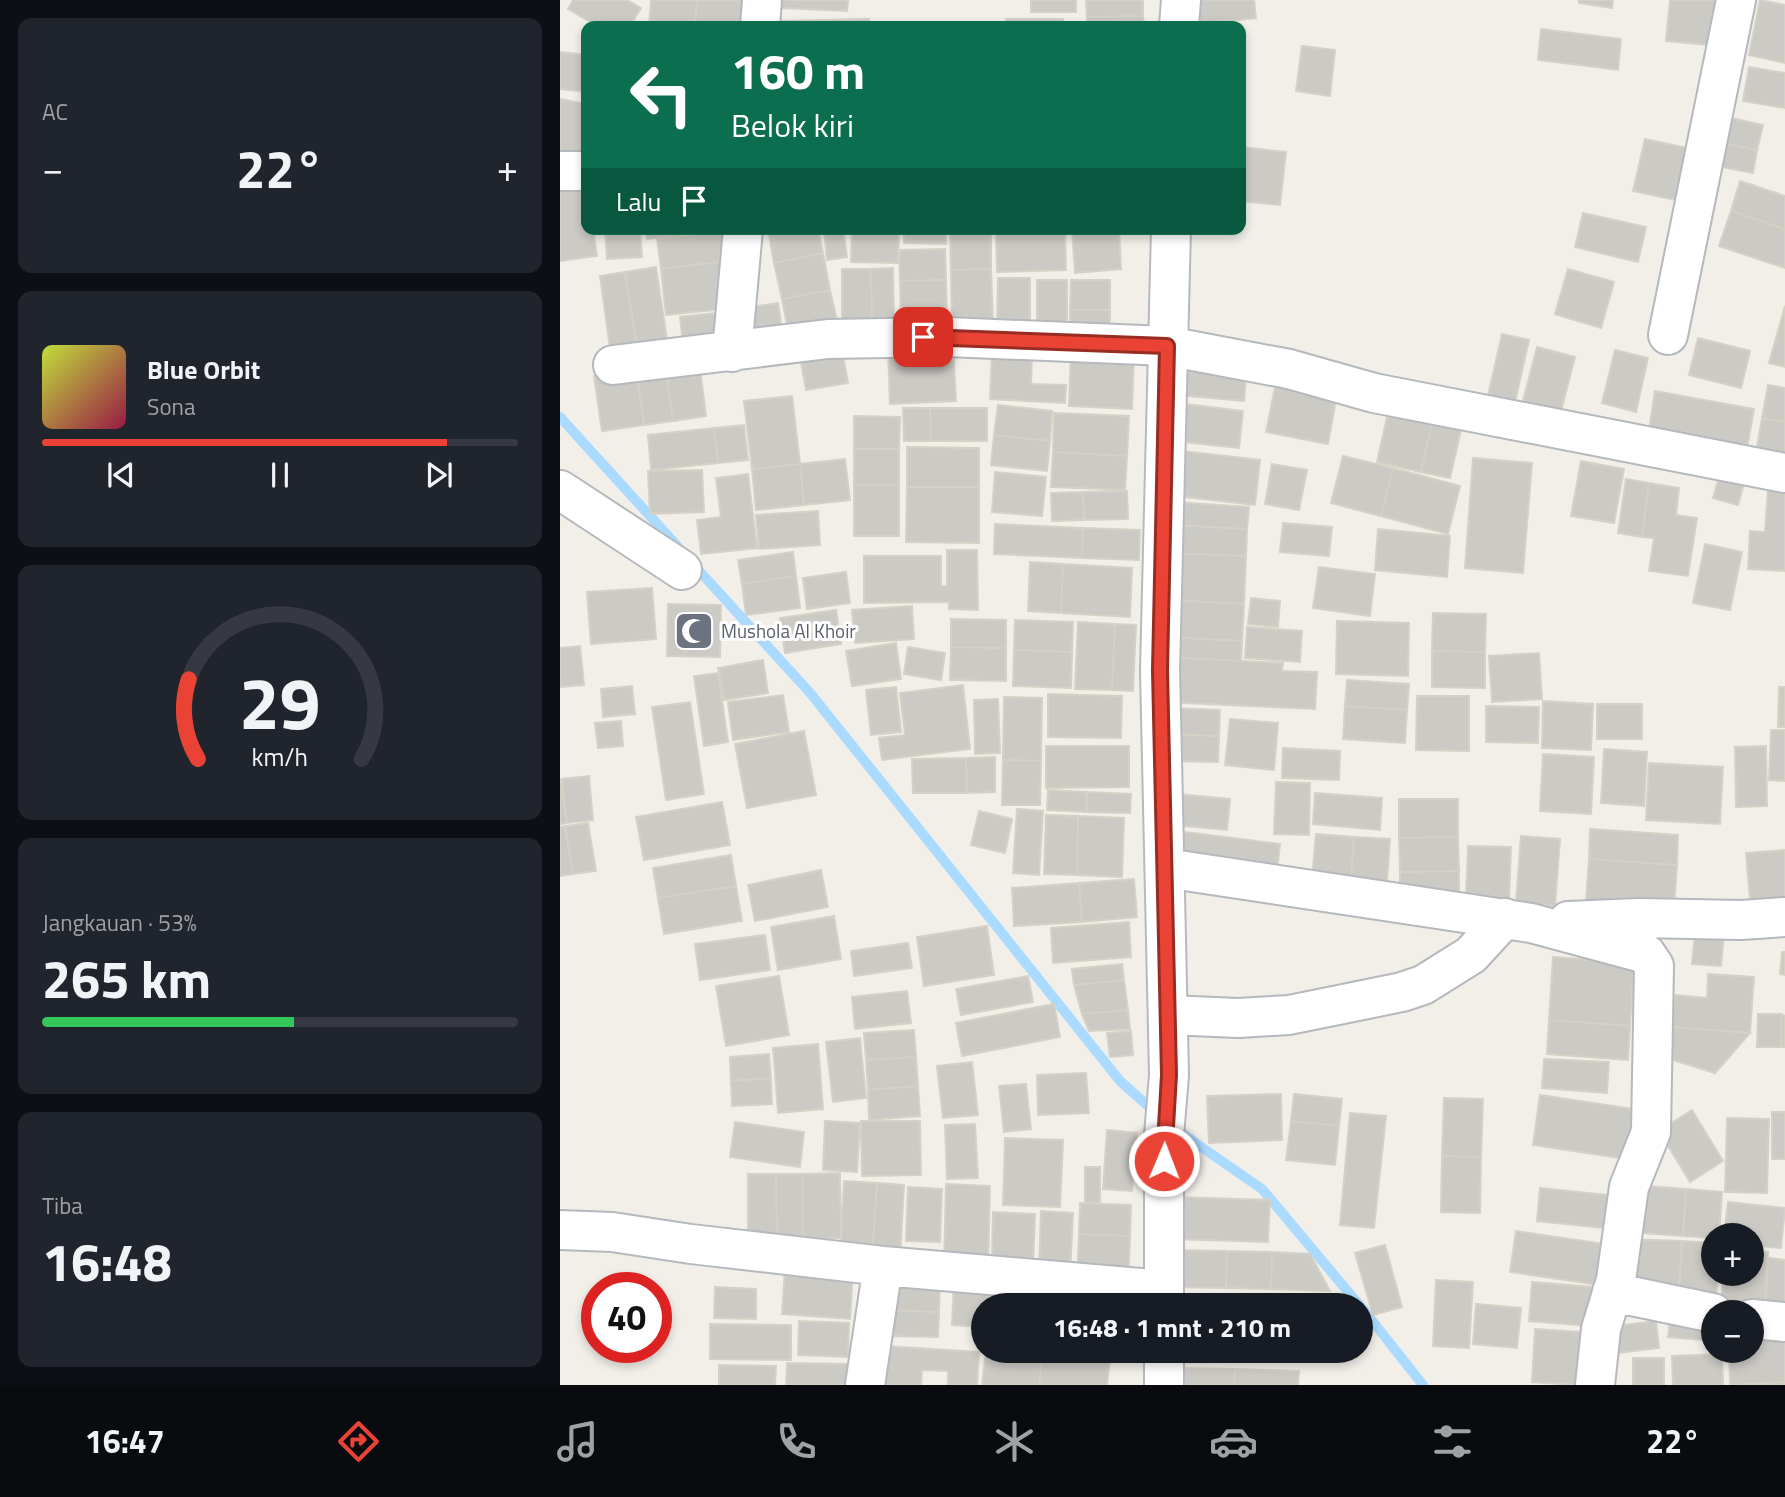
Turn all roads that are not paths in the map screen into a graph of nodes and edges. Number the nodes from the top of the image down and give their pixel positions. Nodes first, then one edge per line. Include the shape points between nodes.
1 (762, 0) edge
2 (1181, 0) edge
3 (1736, 0) edge
4 (760, 21) edge
5 (1180, 21) edge
6 (560, 171) edge
7 (581, 171) edge
8 (742, 235) edge
9 (1171, 235) edge
10 (1668, 335) dead end
11 (1167, 346) junction
12 (732, 352) junction
13 (613, 365) dead end
14 (1785, 473) edge
15 (560, 490) edge
16 (682, 570) dead end
17 (1165, 868) junction
18 (1785, 917) edge
19 (1518, 920) junction
20 (1168, 1015) junction
21 (560, 1230) edge
22 (883, 1266) junction
23 (1612, 1292) junction
24 (1120, 1293) edge
25 (1164, 1293) edge
26 (1701, 1311) edge
27 (1764, 1320) edge
28 (1785, 1322) edge
29 (1164, 1363) edge
30 (865, 1385) edge
31 (1164, 1385) edge
32 (1595, 1385) edge

1 - 4 street
2 - 5 street
3 - 10 street
6 - 7 street
8 - 12 street
9 - 11 street
11 - 12 street via 947,337 828,340
11 - 14 street via 1289,369 1374,393
11 - 17 street via 1160,670
12 - 13 street
15 - 16 street
17 - 19 street
17 - 20 street
18 - 19 street
19 - 20 street via 1423,985 1402,992 1289,1015
19 - 23 street via 1646,954 1654,966 1651,1132 1629,1187
20 - 25 street
21 - 22 street via 612,1232
22 - 24 street
22 - 30 street
23 - 26 street
23 - 32 street via 1601,1329
27 - 28 street
29 - 31 street

